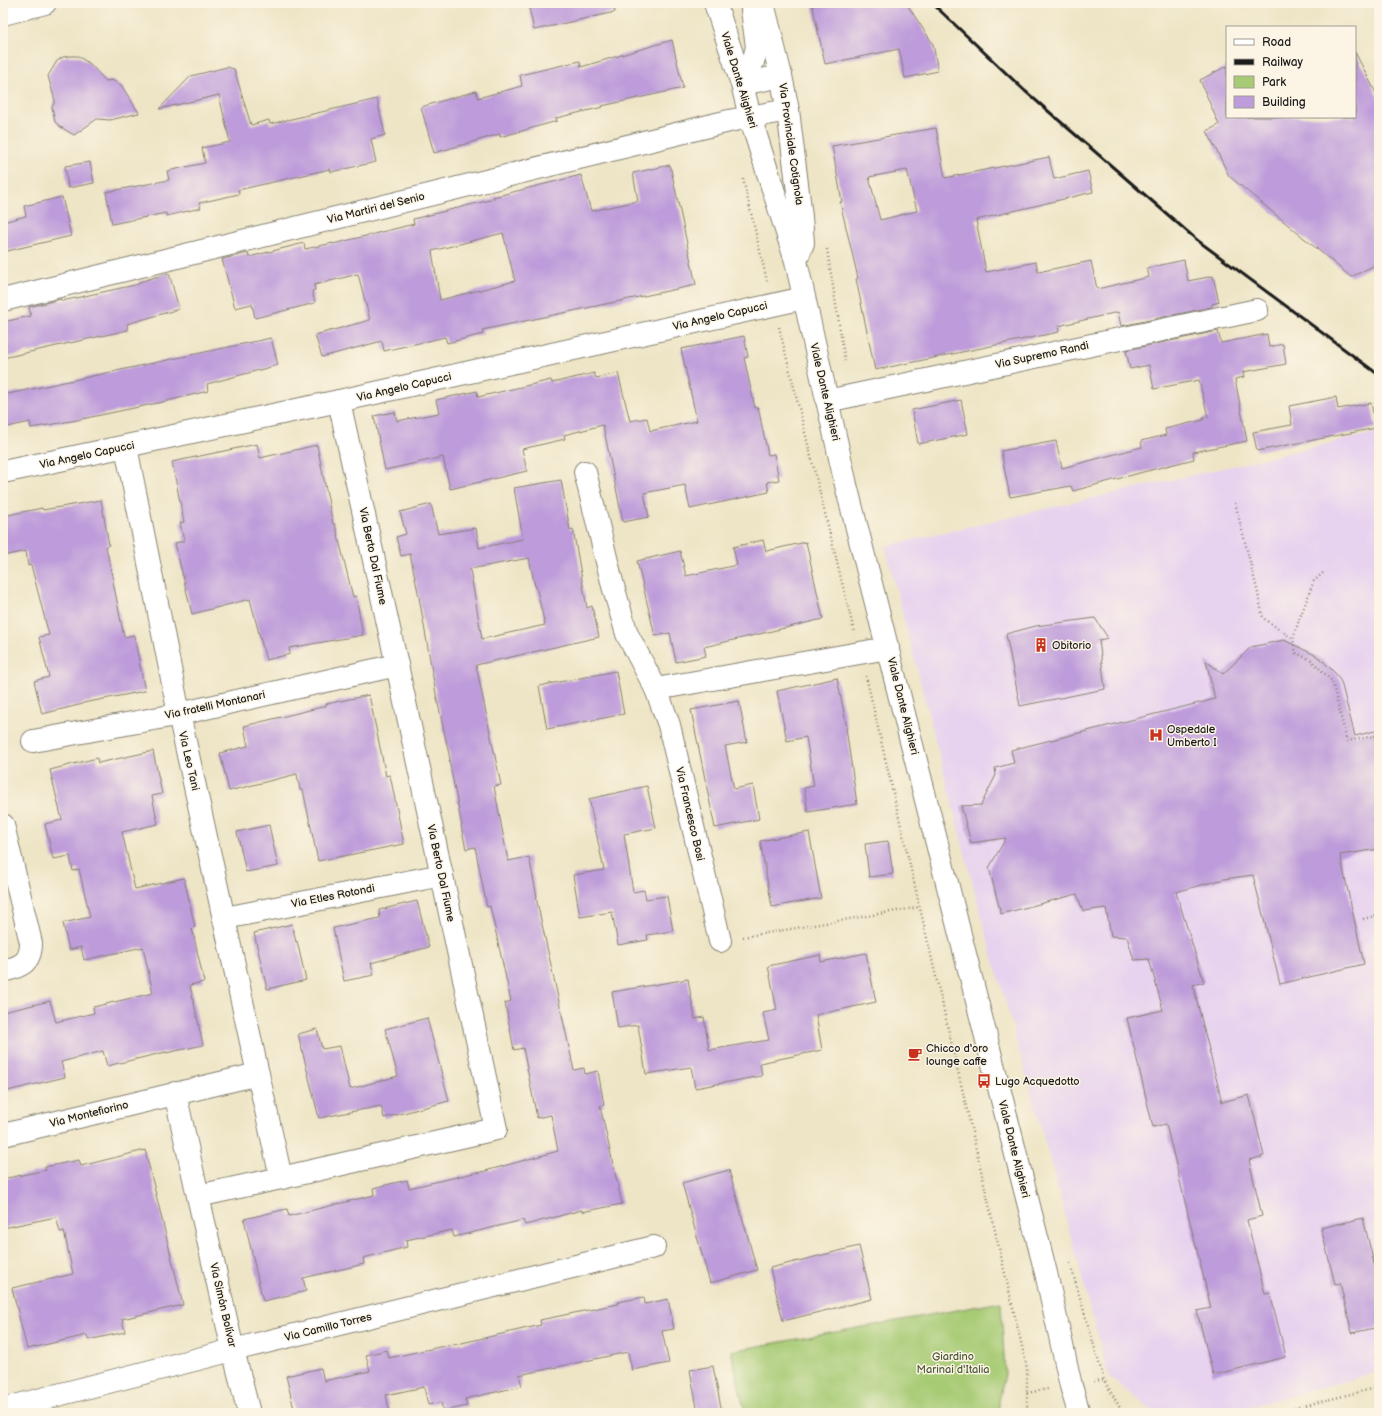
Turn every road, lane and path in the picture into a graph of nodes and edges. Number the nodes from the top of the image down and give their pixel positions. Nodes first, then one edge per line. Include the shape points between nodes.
1 (45, 3) edge
2 (715, 3) edge
3 (750, 3) edge
4 (763, 3) edge
5 (3, 14) edge
6 (781, 76) junction
7 (740, 79) junction
8 (788, 110) junction
9 (750, 117) junction
10 (742, 175) dead end
11 (826, 245) dead end
12 (796, 262) junction
13 (804, 298) junction
14 (3, 300) edge
15 (773, 305) junction
16 (1256, 310) dead end
17 (851, 395) junction
18 (339, 401) junction
19 (827, 401) junction
20 (126, 447) junction
21 (3, 472) edge
22 (585, 472) dead end
23 (1235, 502) dead end
24 (1323, 573) dead end
25 (1293, 639) junction
26 (888, 648) junction
27 (860, 653) junction
28 (397, 665) junction
29 (656, 690) junction
30 (178, 714) junction
31 (1379, 735) edge
32 (33, 741) dead end
33 (3, 825) edge
34 (442, 874) junction
35 (920, 907) junction
36 (1379, 915) edge
37 (225, 918) junction
38 (1363, 919) dead end
39 (720, 941) joint
40 (3, 971) edge
41 (258, 1074) junction
42 (175, 1093) junction
43 (3, 1135) edge
44 (281, 1178) junction
45 (198, 1196) junction
46 (654, 1247) dead end
47 (1069, 1258) dead end
48 (233, 1350) junction
49 (1379, 1387) edge
50 (3, 1409) edge
51 (249, 1413) edge
52 (1027, 1413) edge
53 (1079, 1413) edge
54 (1123, 1413) edge
55 (1276, 1413) edge

1 - 5 street
2 - 7 street, Viale Dante Alighieri
3 - 7 street via 757,47 753,62
4 - 6 street, Via Provinciale Cotignola
6 - 7 street
6 - 8 street, Via Provinciale Cotignola
7 - 9 street, Viale Dante Alighieri
8 - 9 street, Via Martiri del Senio
8 - 12 street, Via Provinciale Cotignola via 801,217 802,243
9 - 12 street, Viale Dante Alighieri
9 - 14 street, Via Martiri del Senio
10 - 15 path
11 - 17 path
12 - 13 street, Viale Dante Alighieri
13 - 15 street, Via Angelo Capucci
13 - 19 street, Viale Dante Alighieri
15 - 18 street, Via Angelo Capucci
15 - 27 path
16 - 17 street, Via Supremo Randi
17 - 19 street, Via Supremo Randi
18 - 20 street, Via Angelo Capucci
18 - 28 street, Via Berto Dal Fiume
19 - 26 street, Viale Dante Alighieri
20 - 21 street, Via Angelo Capucci
20 - 30 street, Via Leo Tani
22 - 29 street, Via Francesco Bosi via 613,586 628,634
23 - 25 path via 1263,618
24 - 25 path via 1314,581
25 - 31 path via 1296,653 1311,660 1332,681 1347,741
26 - 27 street
26 - 53 street, Viale Dante Alighieri
27 - 29 street
27 - 35 path
28 - 30 street, Via fratelli Montanari
28 - 34 street, Via Berto Dal Fiume
29 - 39 street, Via Francesco Bosi via 669,725
30 - 32 street, Via fratelli Montanari
30 - 37 street, Via Leo Tani
33 - 40 street via 31,950 24,963
34 - 37 street, Via Etles Rotondi
34 - 44 street, Via Berto Dal Fiume via 496,1129
35 - 39 path
35 - 52 path via 1028,1368
36 - 38 path
37 - 41 street, Via Leo Tani
41 - 42 street, Via Montefiorino
41 - 44 street, Via Leo Tani
42 - 43 street, Via Montefiorino
42 - 45 street, Via Simón Bolívar
44 - 45 street
45 - 48 street, Via Simón Bolívar
46 - 48 street, Via Camillo Torres
47 - 54 path via 1104,1380
48 - 50 street, Via Camillo Torres
48 - 51 street, Via Simón Bolívar
49 - 55 path

